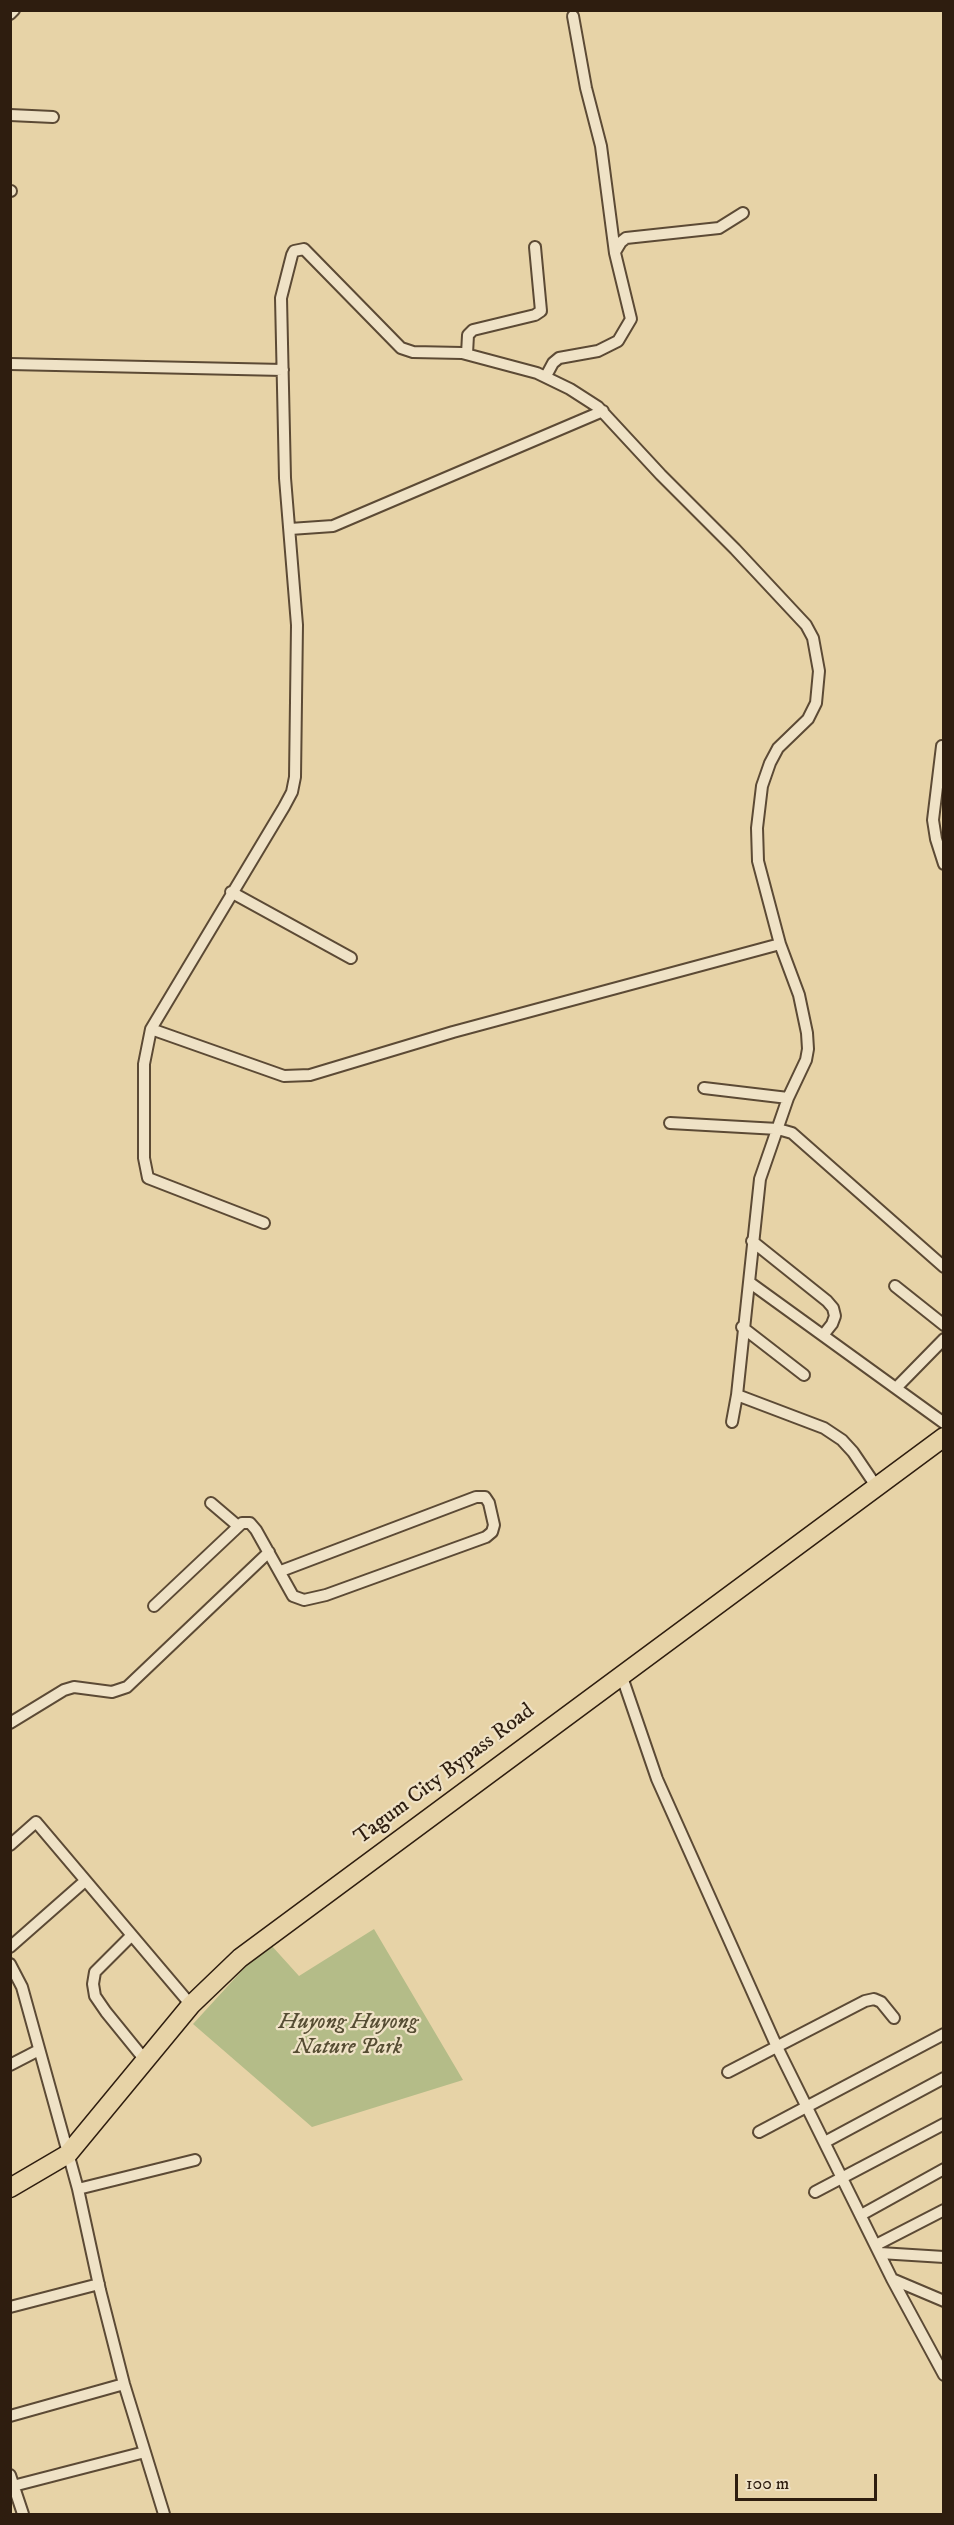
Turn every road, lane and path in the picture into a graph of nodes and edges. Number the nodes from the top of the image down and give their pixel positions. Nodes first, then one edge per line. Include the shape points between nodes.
1 (14, 10) edge
2 (10, 14) edge
3 (573, 16) dead end
4 (10, 115) edge
5 (53, 117) dead end
6 (743, 213) dead end
7 (535, 247) dead end
8 (615, 253) junction
9 (467, 354) junction
10 (10, 364) edge
11 (283, 370) junction
12 (546, 376) junction
13 (603, 411) junction
14 (290, 529) junction
15 (942, 746) edge
16 (944, 864) edge
17 (231, 892) junction
18 (780, 944) junction
19 (351, 958) dead end
20 (151, 1029) junction
21 (704, 1088) dead end
22 (788, 1098) junction
23 (670, 1123) dead end
24 (778, 1129) junction
25 (264, 1223) dead end
26 (752, 1241) junction
27 (944, 1267) edge
28 (749, 1282) junction
29 (895, 1286) dead end
30 (944, 1325) edge
31 (742, 1327) junction
32 (824, 1334) junction
33 (944, 1339) edge
34 (804, 1375) dead end
35 (896, 1388) junction
36 (737, 1395) junction
37 (732, 1422) dead end
38 (944, 1423) edge
39 (944, 1437) edge
40 (876, 1486) junction
41 (211, 1503) dead end
42 (237, 1526) junction
43 (268, 1552) junction
44 (281, 1571) junction
45 (154, 1606) dead end
46 (621, 1674) junction
47 (10, 1724) edge
48 (10, 1845) edge
49 (85, 1881) junction
50 (131, 1936) junction
51 (10, 1947) edge
52 (10, 1964) edge
53 (192, 2006) junction
54 (894, 2018) dead end
55 (944, 2034) edge
56 (777, 2047) junction
57 (39, 2050) junction
58 (146, 2060) junction
59 (10, 2065) edge
60 (728, 2072) dead end
61 (944, 2078) edge
62 (807, 2108) junction
63 (944, 2124) edge
64 (759, 2133) dead end
65 (825, 2142) junction
66 (68, 2154) junction
67 (195, 2160) dead end
68 (944, 2169) edge
69 (843, 2179) junction
70 (10, 2188) edge
71 (78, 2189) junction
72 (815, 2192) dead end
73 (944, 2210) edge
74 (861, 2215) junction
75 (878, 2249) junction
76 (944, 2257) edge
77 (892, 2279) junction
78 (99, 2284) junction
79 (944, 2301) edge
80 (10, 2307) edge
81 (944, 2375) edge
82 (124, 2384) junction
83 (10, 2416) edge
84 (145, 2452) junction
85 (12, 2480) edge
86 (23, 2514) edge
87 (164, 2514) edge

1 - 2 street
3 - 8 street via 601,146
4 - 5 street
6 - 8 street via 719,228 626,238
7 - 9 street via 541,311 473,330 468,335
8 - 12 street via 631,313 630,324 618,341 598,351 559,358
9 - 11 street via 401,348 308,250 299,249 292,255 282,292
9 - 12 street
10 - 11 street
11 - 14 street
12 - 13 street
13 - 14 street via 333,526
13 - 18 street via 806,625 813,638 819,671 816,703 808,720 778,748 762,786 758,861
14 - 17 street via 297,625 295,777 284,807
15 - 16 street via 933,820
17 - 19 street
17 - 20 street
18 - 20 street via 463,1029 310,1075 284,1076
18 - 22 street via 799,995 808,1041 806,1060
20 - 25 street via 144,1064 144,1158 148,1178
21 - 22 street
22 - 24 street
23 - 24 street
24 - 26 street via 760,1179
24 - 27 street via 797,1136
26 - 28 street
26 - 32 street via 833,1308 835,1316
28 - 31 street
28 - 32 street
29 - 30 street
31 - 34 street
31 - 36 street
32 - 35 street
33 - 35 street
35 - 38 street
36 - 37 street
36 - 40 street via 824,1428 854,1452
39 - 40 main road, Tagum City Bypass Road
40 - 46 main road, Tagum City Bypass Road
41 - 42 street
42 - 43 street via 250,1523
42 - 45 street
43 - 44 street
43 - 47 street via 127,1687 112,1692 74,1687 64,1690
44 - 44 street via 298,1600 326,1595 486,1537 494,1525 489,1503 485,1497 476,1497
46 - 53 main road, Tagum City Bypass Road via 248,1952
46 - 56 street via 657,1779
48 - 49 street via 36,1822
49 - 50 street
49 - 51 street
50 - 53 street
50 - 58 street via 95,1972 93,1984 95,1996 106,2012
52 - 57 street via 21,1987
53 - 58 main road, Tagum City Bypass Road
54 - 56 street via 881,2002 865,2001
55 - 62 street
56 - 60 street
56 - 62 street
57 - 59 street
57 - 66 street
58 - 66 main road, Tagum City Bypass Road
61 - 65 street
62 - 64 street
62 - 65 street
63 - 69 street
65 - 69 street
66 - 70 main road, Tagum City Bypass Road
66 - 71 street
67 - 71 street
68 - 74 street
69 - 72 street
69 - 74 street
71 - 78 street
73 - 75 street
74 - 75 street
75 - 76 street
75 - 77 street
77 - 79 street
77 - 81 street
78 - 80 street
78 - 82 street
82 - 83 street
82 - 84 street
84 - 85 street
84 - 87 street
85 - 86 street

